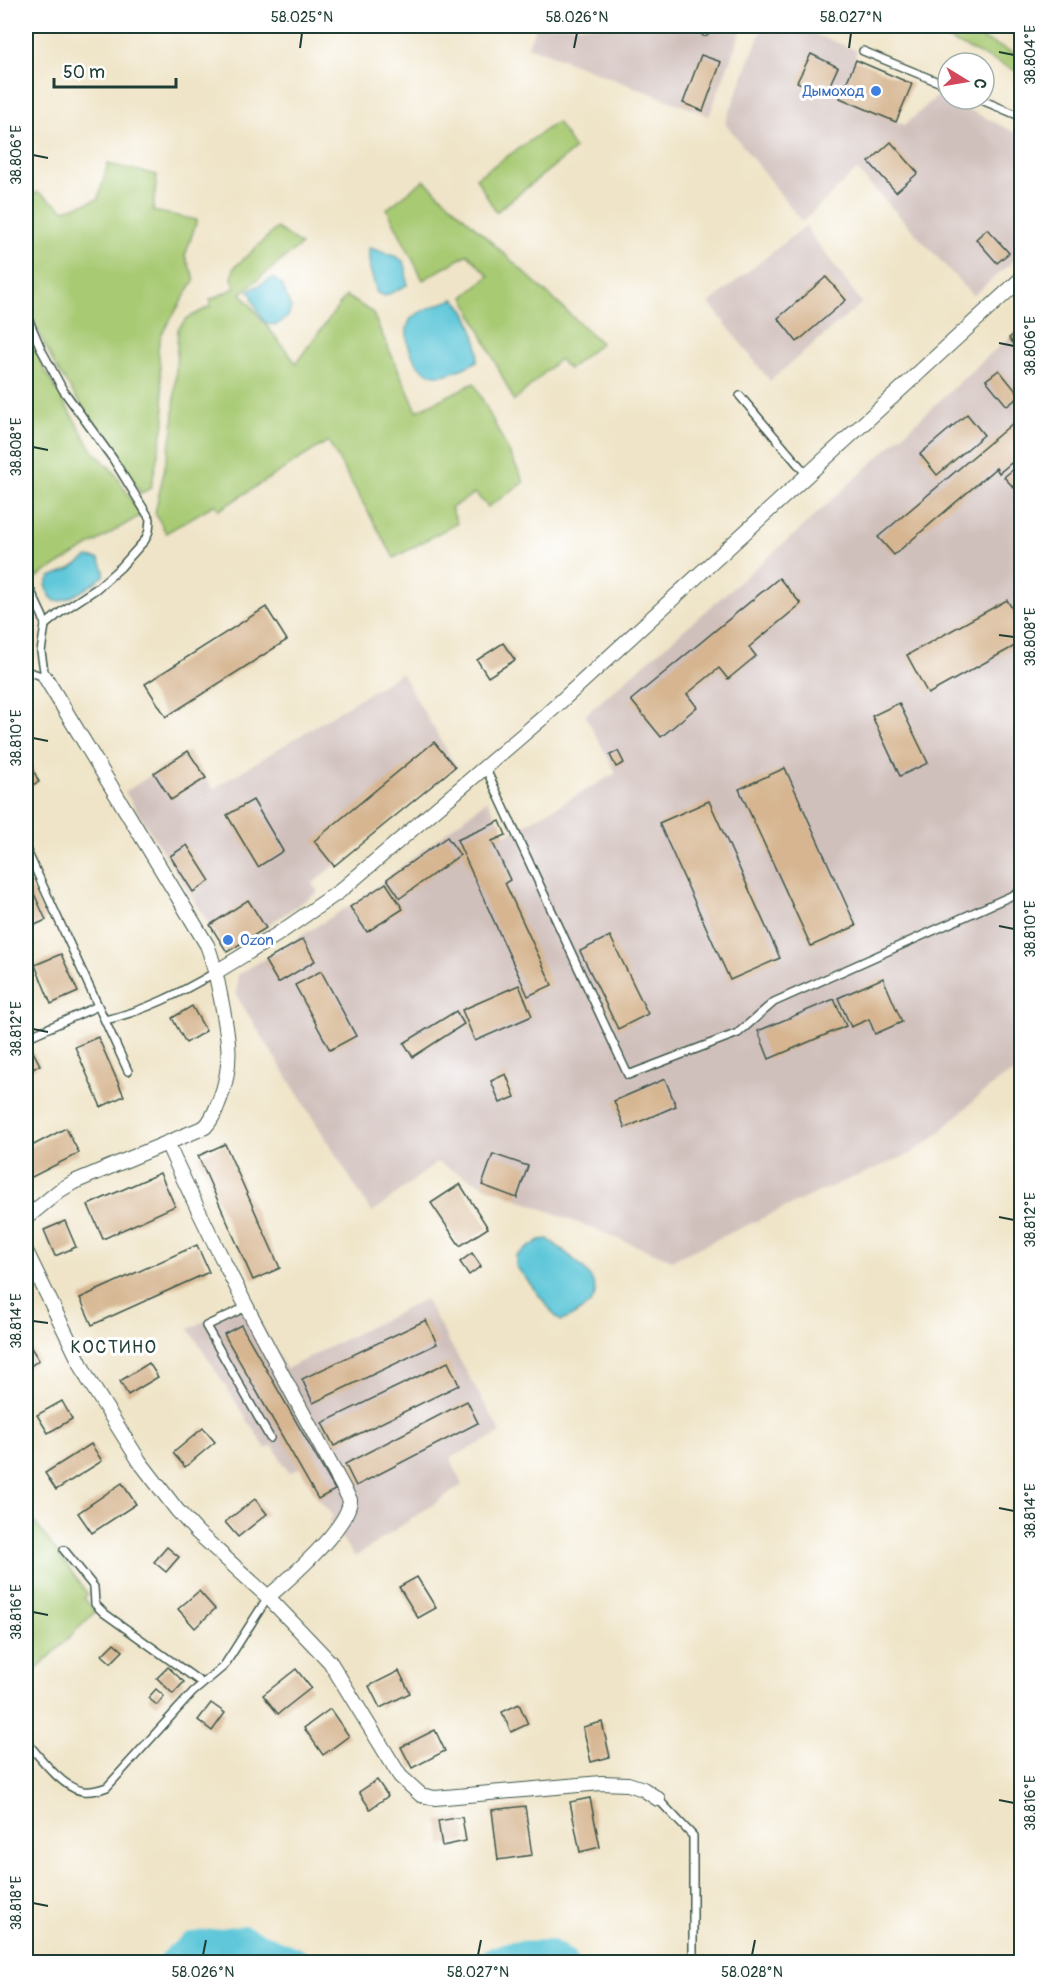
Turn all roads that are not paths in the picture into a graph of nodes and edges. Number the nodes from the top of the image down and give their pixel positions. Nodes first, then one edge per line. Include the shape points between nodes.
1 (863, 51) dead end
2 (936, 81) edge
3 (996, 106) edge
4 (1022, 117) edge
5 (1022, 278) edge
6 (26, 314) edge
7 (740, 396) dead end
8 (807, 475) junction
9 (26, 581) edge
10 (45, 625) junction
11 (26, 671) edge
12 (45, 677) junction
13 (485, 767) junction
14 (27, 851) dead end
15 (1022, 891) edge
16 (216, 972) junction
17 (98, 1006) junction
18 (105, 1020) junction
19 (26, 1038) edge
20 (128, 1071) dead end
21 (167, 1143) junction
22 (26, 1218) edge
23 (26, 1251) edge
24 (246, 1307) junction
25 (270, 1438) dead end
26 (64, 1550) dead end
27 (268, 1597) junction
28 (201, 1683) junction
29 (26, 1740) edge
30 (657, 1799) joint
31 (693, 1962) edge

1 - 2 lane
3 - 4 lane
5 - 8 street
6 - 10 lane via 63,390 150,519 145,540 121,567
7 - 8 lane
8 - 13 street
9 - 10 lane
10 - 12 lane via 41,652
11 - 12 lane
12 - 16 street via 203,938
13 - 15 lane via 628,1075 738,1033 774,1002
13 - 16 street via 340,891
14 - 17 lane
16 - 18 lane via 156,1004
16 - 21 street via 230,1049 223,1092 205,1127
17 - 18 lane
17 - 19 lane
18 - 20 lane
21 - 22 street via 74,1182
21 - 24 street
23 - 27 street via 88,1379 140,1462 197,1532
24 - 25 lane via 206,1326
24 - 27 street via 350,1500 346,1516 326,1541
26 - 28 lane via 94,1587 94,1604
27 - 28 lane via 224,1666
27 - 30 street via 330,1662 400,1776 422,1794 435,1798 601,1783 628,1784
28 - 29 lane via 107,1787 97,1791 81,1791 63,1780 47,1768
30 - 31 lane via 693,1836

